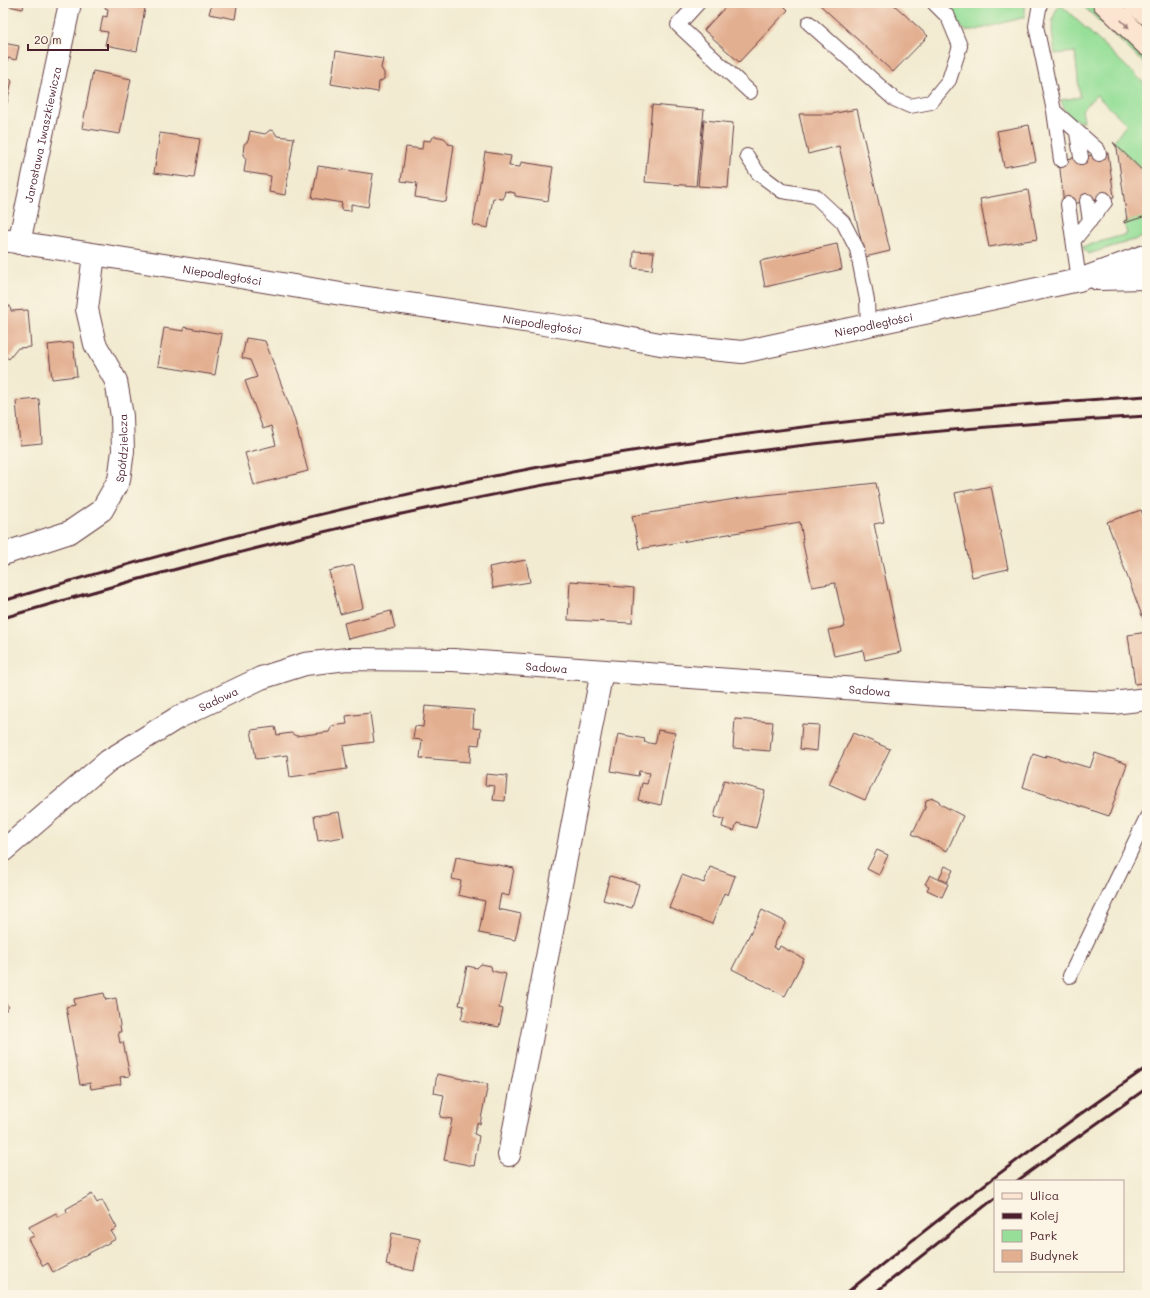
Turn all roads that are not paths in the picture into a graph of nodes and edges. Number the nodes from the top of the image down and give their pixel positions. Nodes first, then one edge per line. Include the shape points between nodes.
1 (70, 3) edge
2 (698, 3) edge
3 (934, 3) edge
4 (1040, 3) edge
5 (1104, 3) edge
6 (1135, 3) edge
7 (1147, 14) edge
8 (809, 23) dead end
9 (1147, 45) edge
10 (750, 92) dead end
11 (1054, 111) junction
12 (1077, 133) junction
13 (1099, 154) dead end
14 (747, 156) dead end
15 (1081, 157) dead end
16 (1061, 160) dead end
17 (1104, 199) dead end
18 (1087, 201) dead end
19 (1068, 204) dead end
20 (1090, 221) junction
21 (1074, 240) junction
22 (11, 242) edge
23 (94, 255) junction
24 (1147, 255) edge
25 (1147, 278) edge
26 (1079, 280) junction
27 (868, 325) junction
28 (3, 554) edge
29 (602, 671) junction
30 (1147, 698) edge
31 (1147, 817) edge
32 (3, 851) edge
33 (1070, 976) dead end
34 (509, 1155) dead end

1 - 22 street, Jarosława Iwaszkiewicza
2 - 10 lane via 678,25
3 - 8 lane via 948,17 960,46 949,80 931,102 910,106 894,98
4 - 11 lane via 1036,26
5 -> 9 main road
6 - 7 main road
11 - 12 lane
11 - 16 lane
12 - 13 lane via 1098,150
12 - 15 lane
14 - 27 lane via 758,173 782,191 815,196 843,222 857,249 867,300
17 - 20 lane via 1105,202
18 - 20 lane
19 - 21 lane
20 - 21 lane
21 - 26 lane
22 - 23 street, Niepodległości
23 - 27 street, Niepodległości via 578,329 660,344 742,352
23 - 28 street, Spółdzielcza via 87,309 95,344 116,381 122,416 123,451 119,480 102,510 70,532
24 - 26 street, Niepodległości
25 - 26 street, Niepodległości
26 - 27 street, Niepodległości
29 - 30 street, Sadowa via 941,695 1112,703
29 - 32 street, Sadowa via 446,660 347,658 305,664 261,678 177,718 108,761
29 - 34 street
31 - 33 lane

